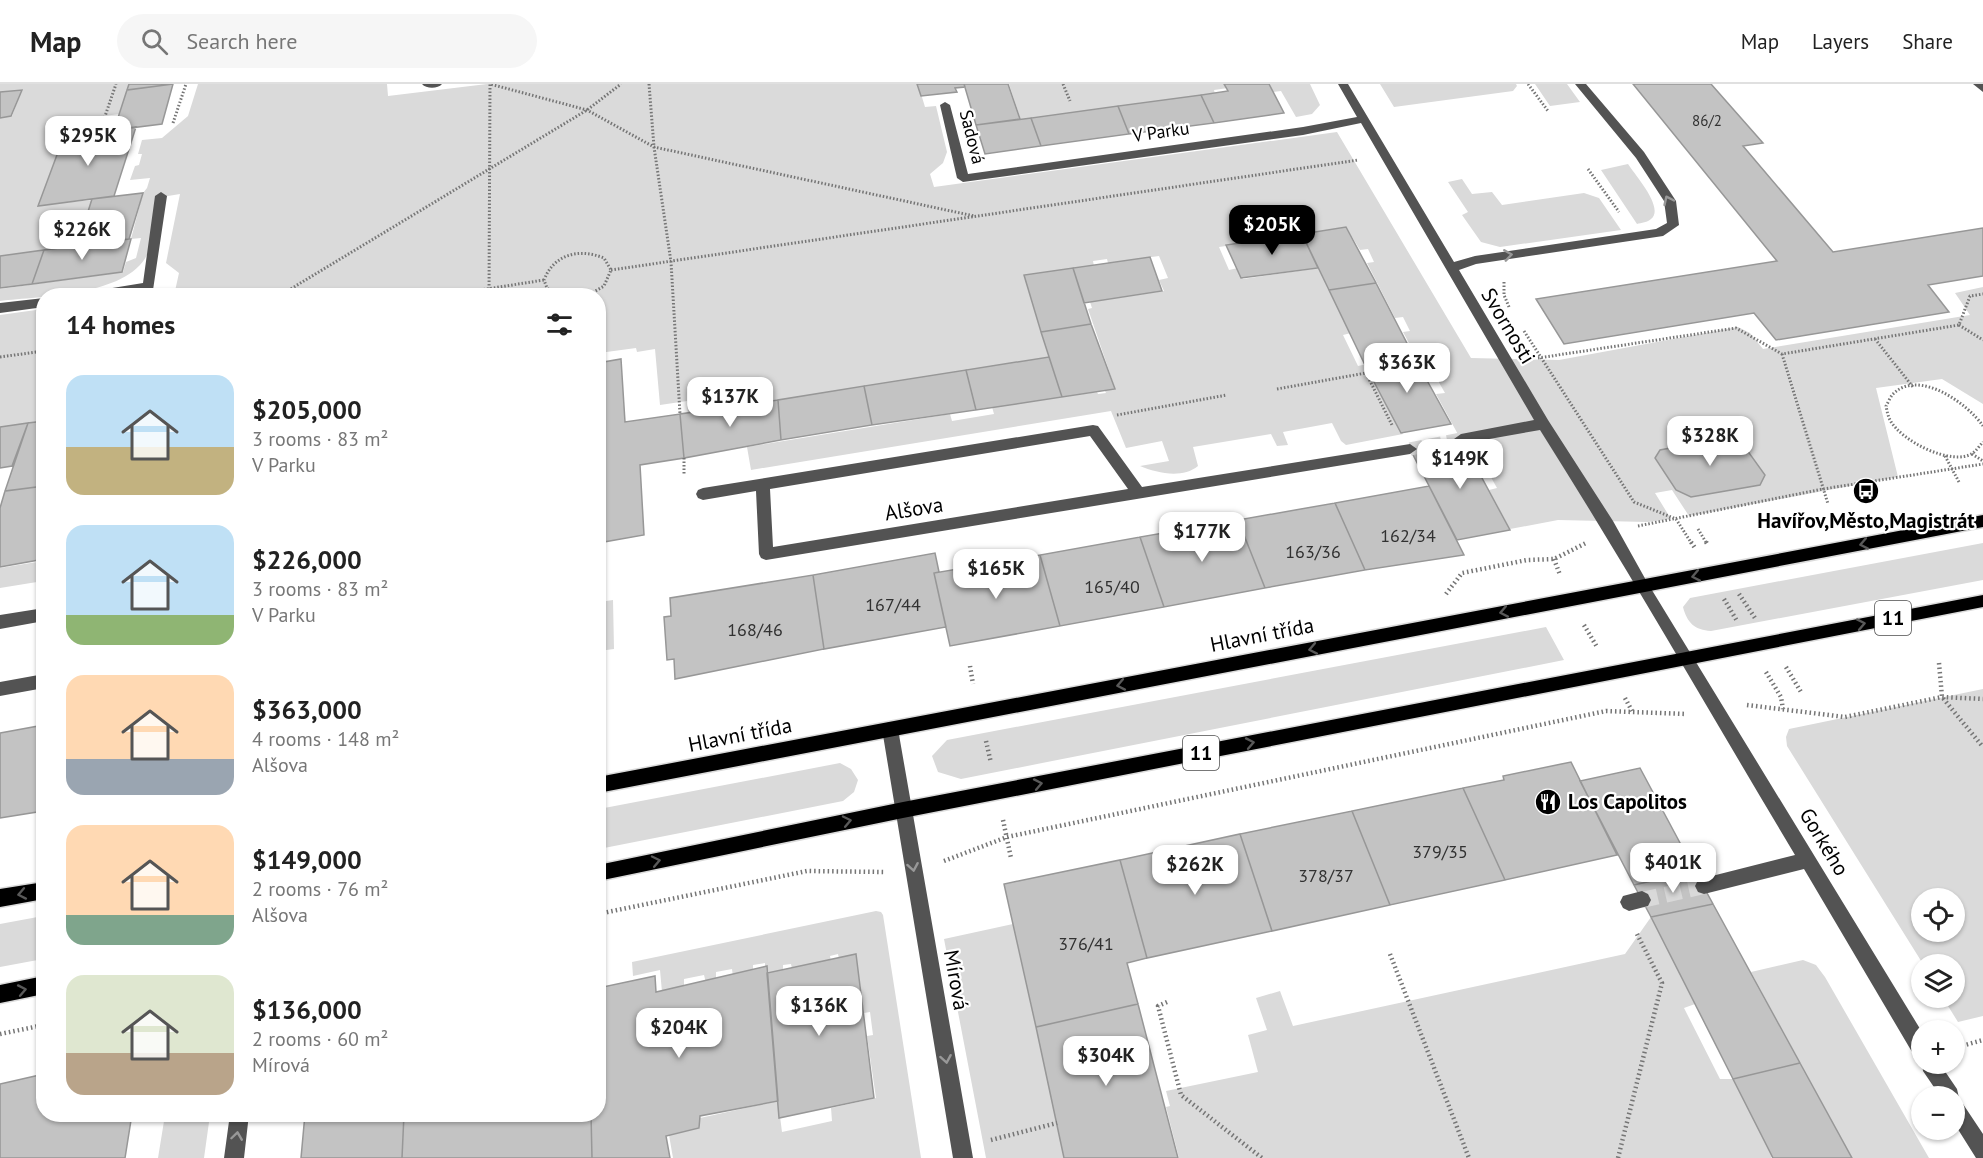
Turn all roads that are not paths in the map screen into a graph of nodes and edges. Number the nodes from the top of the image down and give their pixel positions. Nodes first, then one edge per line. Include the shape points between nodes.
1 (426, 84) edge
2 (437, 84) edge
3 (1344, 84) edge
4 (1580, 84) edge
5 (1978, 84) edge
6 (1983, 89) edge
7 (945, 105) dead end
8 (1364, 120) junction
9 (963, 178) joint
10 (161, 196) dead end
11 (1451, 268) junction
12 (142, 288) edge
13 (36, 303) edge
14 (0, 308) edge
15 (1543, 423) junction
16 (1461, 440) tunnel mouth
17 (1407, 449) tunnel mouth
18 (763, 483) junction
19 (1138, 493) junction
20 (703, 494) dead end
21 (1983, 522) edge
22 (1642, 586) junction
23 (1983, 601) edge
24 (36, 615) edge
25 (0, 622) edge
26 (1686, 658) junction
27 (36, 682) edge
28 (0, 689) edge
29 (890, 729) junction
30 (606, 783) edge
31 (903, 810) junction
32 (1808, 860) junction
33 (606, 871) edge
34 (1704, 886) tunnel mouth
35 (36, 891) edge
36 (0, 898) edge
37 (36, 987) edge
38 (0, 994) edge
39 (1911, 1032) edge
40 (239, 1122) edge
41 (1965, 1123) edge
42 (1983, 1152) edge
43 (962, 1153) edge
44 (234, 1158) edge

1 - 2 street
3 - 8 street, Svornosti
11 -> 4 street via 1475,260 1659,233 1673,225 1670,201 1640,155
5 - 6 street
7 - 9 street, Sadová
8 - 9 street, V Parku
8 - 11 street, Svornosti
10 - 12 street via 149,287
11 - 15 street, Svornosti
13 - 14 street
15 - 16 street
15 - 22 street, Svornosti
17 - 19 street, Alšova
18 - 19 street via 1094,430
18 - 19 street, Alšova via 766,554
18 - 20 street
21 -> 22 main road, Hlavní třída
22 - 26 street
22 -> 29 main road, Hlavní třída
26 -> 23 main road, 11
24 - 25 street
31 -> 26 main road, 11
26 - 32 street, Gorkého
27 - 28 street
29 - 30 main road, Hlavní třída
29 - 31 street
33 -> 31 main road, 11
31 -> 43 street, Mírová
32 - 34 street
32 - 39 street, Gorkého
35 -> 36 main road
38 -> 37 main road
44 -> 40 street
41 - 42 street

